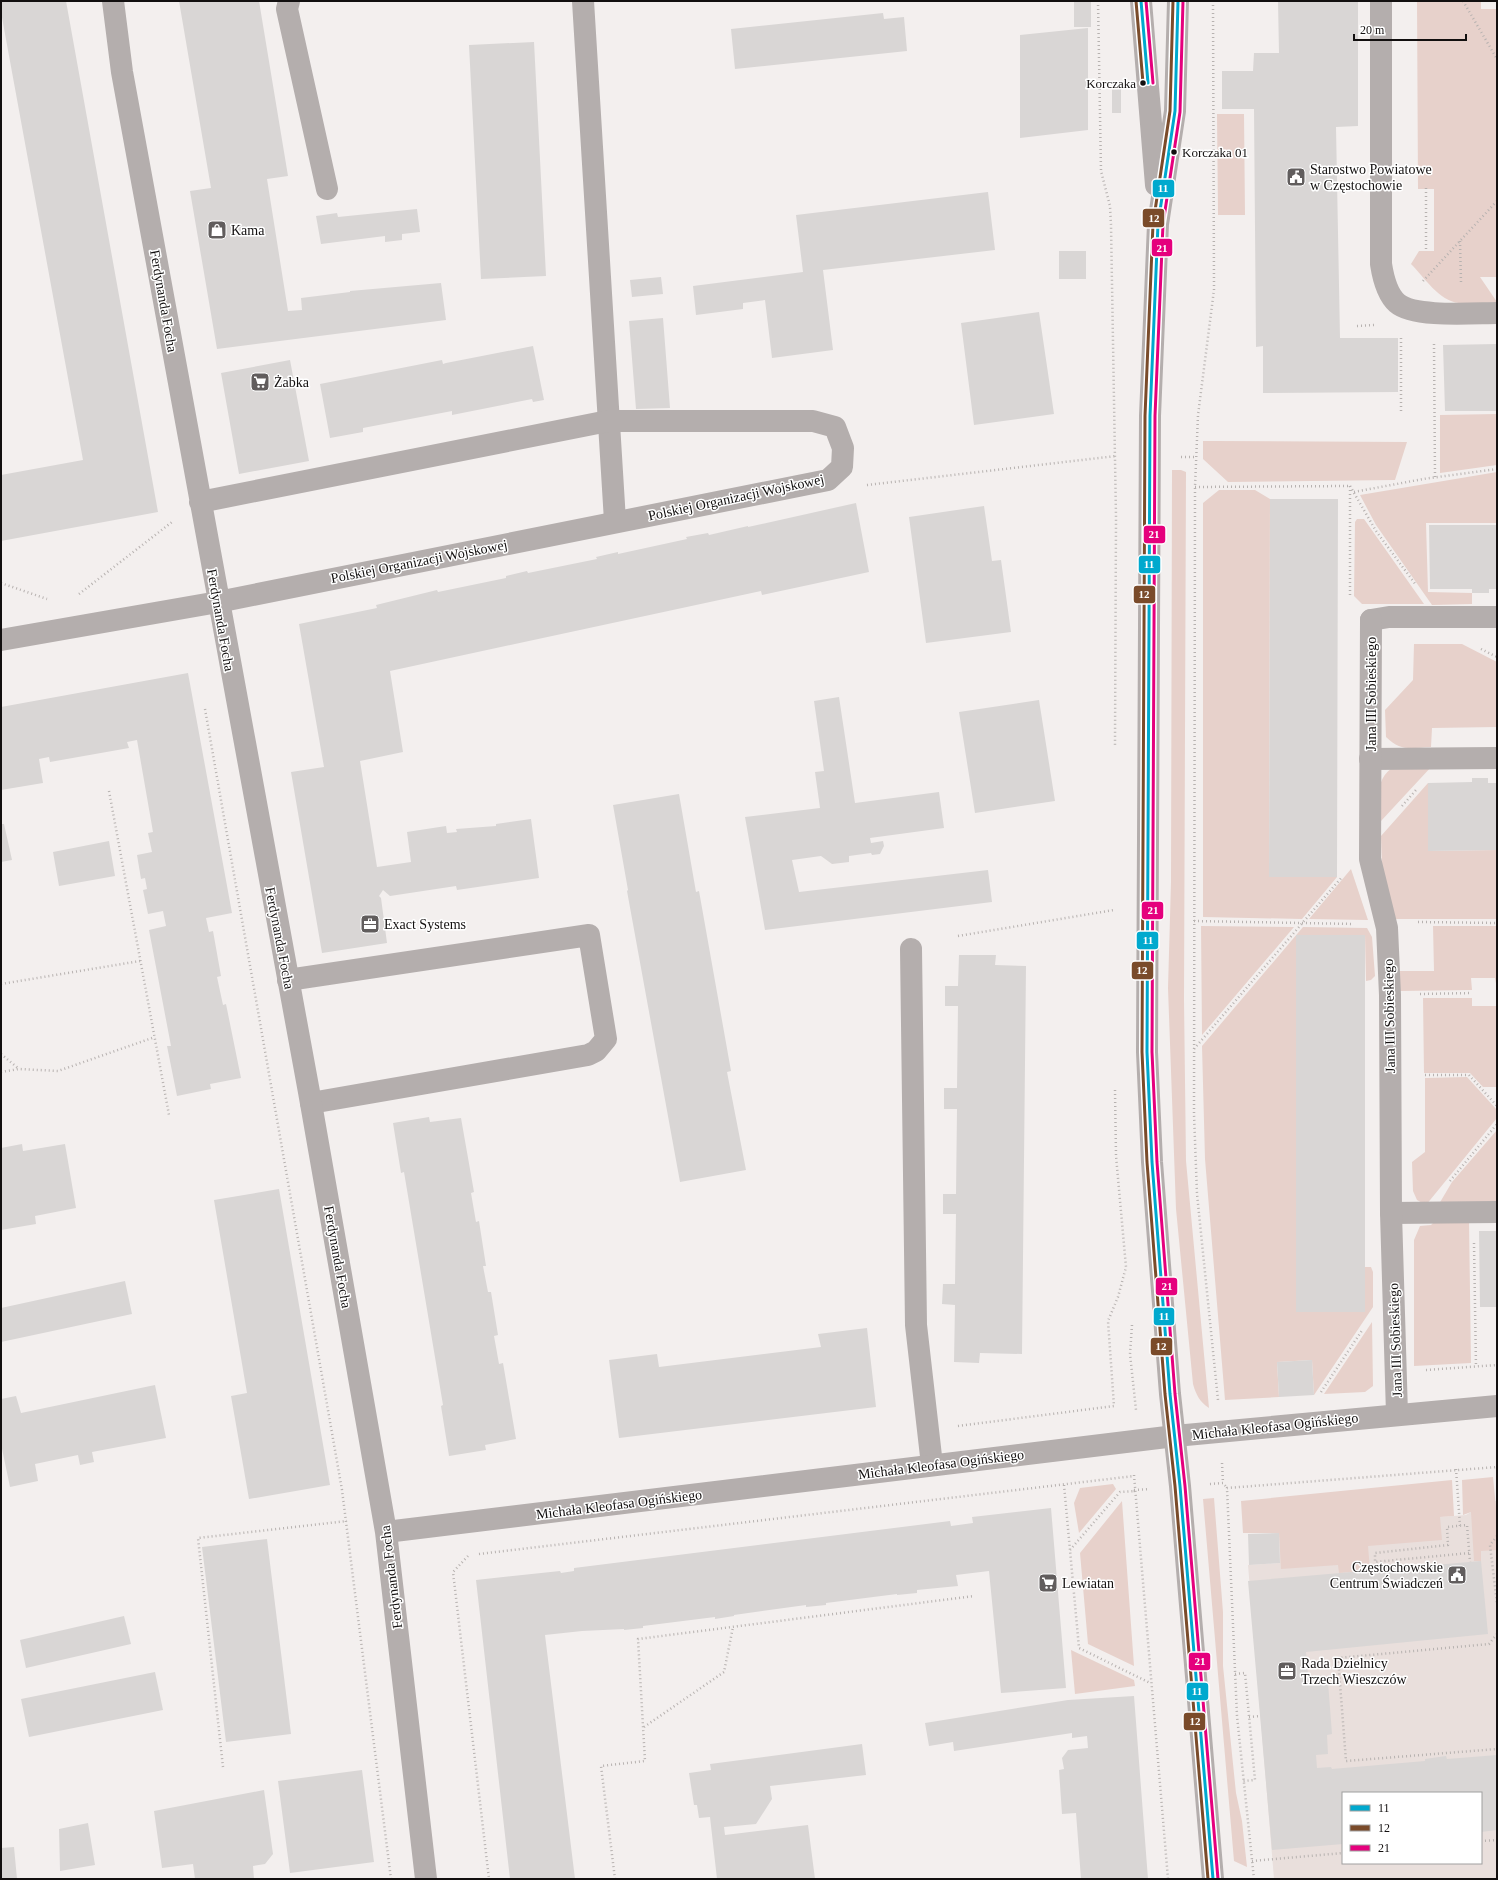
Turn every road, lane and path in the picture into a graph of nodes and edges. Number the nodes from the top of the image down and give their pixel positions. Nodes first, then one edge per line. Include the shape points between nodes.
1 (113, 1) edge
2 (289, 1) edge
3 (582, 1) edge
4 (1098, 1) edge
5 (1141, 1) edge
6 (1178, 1) edge
7 (1212, 1) edge
8 (1382, 1) edge
9 (1463, 1) edge
10 (1497, 59) edge
11 (1426, 188) dead end
12 (327, 189) dead end
13 (1497, 201) edge
14 (1158, 224) junction
15 (1460, 241) junction
16 (1426, 251) dead end
17 (1397, 303) junction
18 (1462, 313) junction
19 (1497, 313) edge
20 (1380, 325) dead end
21 (1357, 326) dead end
22 (1400, 336) dead end
23 (1435, 338) dead end
24 (1401, 414) dead end
25 (608, 421) junction
26 (1115, 456) junction
27 (1120, 456) dead end
28 (1178, 457) dead end
29 (1197, 457) junction
30 (1497, 469) edge
31 (1435, 477) junction
32 (861, 486) dead end
33 (1195, 487) junction
34 (1354, 492) junction
35 (200, 502) junction
36 (615, 521) junction
37 (172, 522) dead end
38 (1, 583) edge
39 (1418, 588) dead end
40 (76, 596) dead end
41 (50, 600) dead end
42 (218, 602) junction
43 (1497, 617) edge
44 (1, 640) edge
45 (1478, 648) dead end
46 (1497, 657) edge
47 (204, 706) dead end
48 (1115, 749) dead end
49 (1497, 758) edge
50 (1370, 759) junction
51 (1420, 785) dead end
52 (109, 791) dead end
53 (1371, 843) junction
54 (1342, 876) dead end
55 (1114, 902) dead end
56 (1114, 910) junction
57 (1114, 918) dead end
58 (1194, 921) junction
59 (1385, 922) junction
60 (1302, 923) junction
61 (1497, 923) edge
62 (1357, 924) dead end
63 (958, 936) dead end
64 (911, 949) dead end
65 (140, 961) junction
66 (288, 980) junction
67 (1, 984) edge
68 (1472, 993) dead end
69 (1390, 995) junction
70 (155, 1037) junction
71 (1194, 1049) junction
72 (1, 1054) edge
73 (19, 1069) junction
74 (1, 1072) edge
75 (1424, 1075) dead end
76 (1115, 1084) dead end
77 (311, 1103) junction
78 (1497, 1106) edge
79 (169, 1115) dead end
80 (1497, 1124) edge
81 (1424, 1212) junction
82 (1474, 1212) junction
83 (1497, 1212) edge
84 (1392, 1213) junction
85 (1366, 1325) dead end
86 (1497, 1365) edge
87 (1476, 1367) junction
88 (1395, 1372) junction
89 (1319, 1394) dead end
90 (1497, 1406) edge
91 (1219, 1408) dead end
92 (1397, 1414) junction
93 (928, 1430) junction
94 (1175, 1436) junction
95 (932, 1464) junction
96 (1497, 1467) edge
97 (1456, 1469) junction
98 (1209, 1484) dead end
99 (1064, 1485) junction
100 (1226, 1488) junction
101 (1154, 1489) dead end
102 (1135, 1490) junction
103 (347, 1521) junction
104 (1460, 1526) junction
105 (386, 1532) junction
106 (1497, 1536) edge
107 (1070, 1551) junction
108 (1469, 1553) junction
109 (1470, 1562) dead end
110 (974, 1596) dead end
111 (1497, 1604) edge
112 (733, 1627) junction
113 (1497, 1634) edge
114 (1235, 1674) junction
115 (1150, 1683) junction
116 (1260, 1716) dead end
117 (1249, 1718) junction
118 (643, 1727) junction
119 (1497, 1749) edge
120 (224, 1767) dead end
121 (1243, 1781) junction
122 (1497, 1840) edge
123 (1482, 1842) edge
124 (1342, 1853) edge
125 (1252, 1861) junction
126 (391, 1879) edge
127 (426, 1879) edge
128 (489, 1879) edge
129 (615, 1879) edge
130 (1168, 1879) edge
131 (1213, 1879) edge
132 (1254, 1879) edge

1 - 35 street, Ferdynanda Focha via 122,72
2 - 12 street via 287,9
3 - 25 street
4 - 26 path via 1101,171 1110,206 1111,225
5 - 14 street
6 - 14 street via 1175,111
7 - 29 path via 1214,290 1198,415
8 - 17 street via 1381,264 1384,282
9 - 10 path
11 - 16 path
13 - 15 path
14 - 94 street via 1150,416 1147,1052 1152,1162
15 - 17 path via 1425,279
15 - 18 path
17 - 18 street via 1419,313
18 - 19 street
20 - 21 path
22 - 24 path
23 - 31 path
25 - 35 street, Polskiej Organizacji Wojskowej
25 - 36 street
25 - 36 street, Polskiej Organizacji Wojskowej via 813,420 835,427 843,448 842,467 828,480
26 - 27 path
26 - 32 path
26 - 48 path
28 - 29 path
29 - 33 path
30 - 31 path
31 - 34 path
33 - 34 path via 1350,486
33 - 58 path
34 - 39 path via 1376,531
35 - 42 street, Ferdynanda Focha
36 - 42 street, Polskiej Organizacji Wojskowej
37 - 40 path
38 - 41 path
42 - 44 street, Polskiej Organizacji Wojskowej
42 - 66 street, Ferdynanda Focha
43 - 50 street, Jana III Sobieskiego via 1389,616 1371,620
45 - 46 path
47 - 103 path
49 - 50 street
50 - 53 street, Jana III Sobieskiego
51 - 53 path
52 - 65 path
53 - 59 street, Jana III Sobieskiego via 1370,859
54 - 60 path
55 - 56 path
56 - 57 path
56 - 63 path
58 - 60 path
58 - 71 path
59 - 61 path
59 - 69 street, Jana III Sobieskiego
60 - 62 path
60 - 71 path
64 - 93 street via 916,1325
65 - 67 path
65 - 70 path
66 - 77 street, Ferdynanda Focha
66 - 77 street via 590,936 606,1039 596,1051 588,1055
68 - 69 path
69 - 84 street, Jana III Sobieskiego
70 - 73 path via 58,1071
70 - 79 path
71 - 91 path via 1197,1194
72 - 73 path
73 - 74 path
75 - 78 path via 1469,1075
76 - 93 path via 1116,1156 1126,1267 1108,1321 1114,1406
77 - 105 street, Ferdynanda Focha
80 - 81 path
81 - 82 street
81 - 84 street
82 - 83 street
82 - 87 path
84 - 88 street, Jana III Sobieskiego
85 - 89 path
86 - 87 path
87 - 88 path
88 - 92 street, Jana III Sobieskiego
90 - 92 street, Michała Kleofasa Ogińskiego
92 - 94 street, Michała Kleofasa Ogińskiego
93 - 95 street
94 - 95 street, Michała Kleofasa Ogińskiego
94 - 131 street
95 - 105 street, Michała Kleofasa Ogińskiego
96 - 97 path
97 - 100 path
97 - 104 path
98 - 100 path via 1223,1483
99 - 102 path via 1134,1476
99 - 107 path
99 - 128 path via 466,1556 453,1572
100 - 114 path
101 - 102 path via 1131,1491
102 - 107 path via 1120,1492
102 - 115 path
103 - 120 path via 198,1538
103 - 126 path
104 - 108 path via 1467,1525
104 - 108 path via 1447,1527 1448,1545 1375,1552 1375,1562
105 - 127 street, Ferdynanda Focha
106 - 111 path via 1490,1545
107 - 115 path via 1079,1648
108 - 109 path
110 - 112 path
112 - 118 path via 724,1672
112 - 118 path via 638,1639
113 - 119 path via 1488,1644 1338,1658 1346,1761
114 - 117 path via 1245,1673
114 - 121 path
115 - 130 path
116 - 117 path
117 - 121 path via 1255,1780
118 - 129 path via 645,1761 602,1766
121 - 125 path
122 - 123 path
124 - 125 path
125 - 132 path

